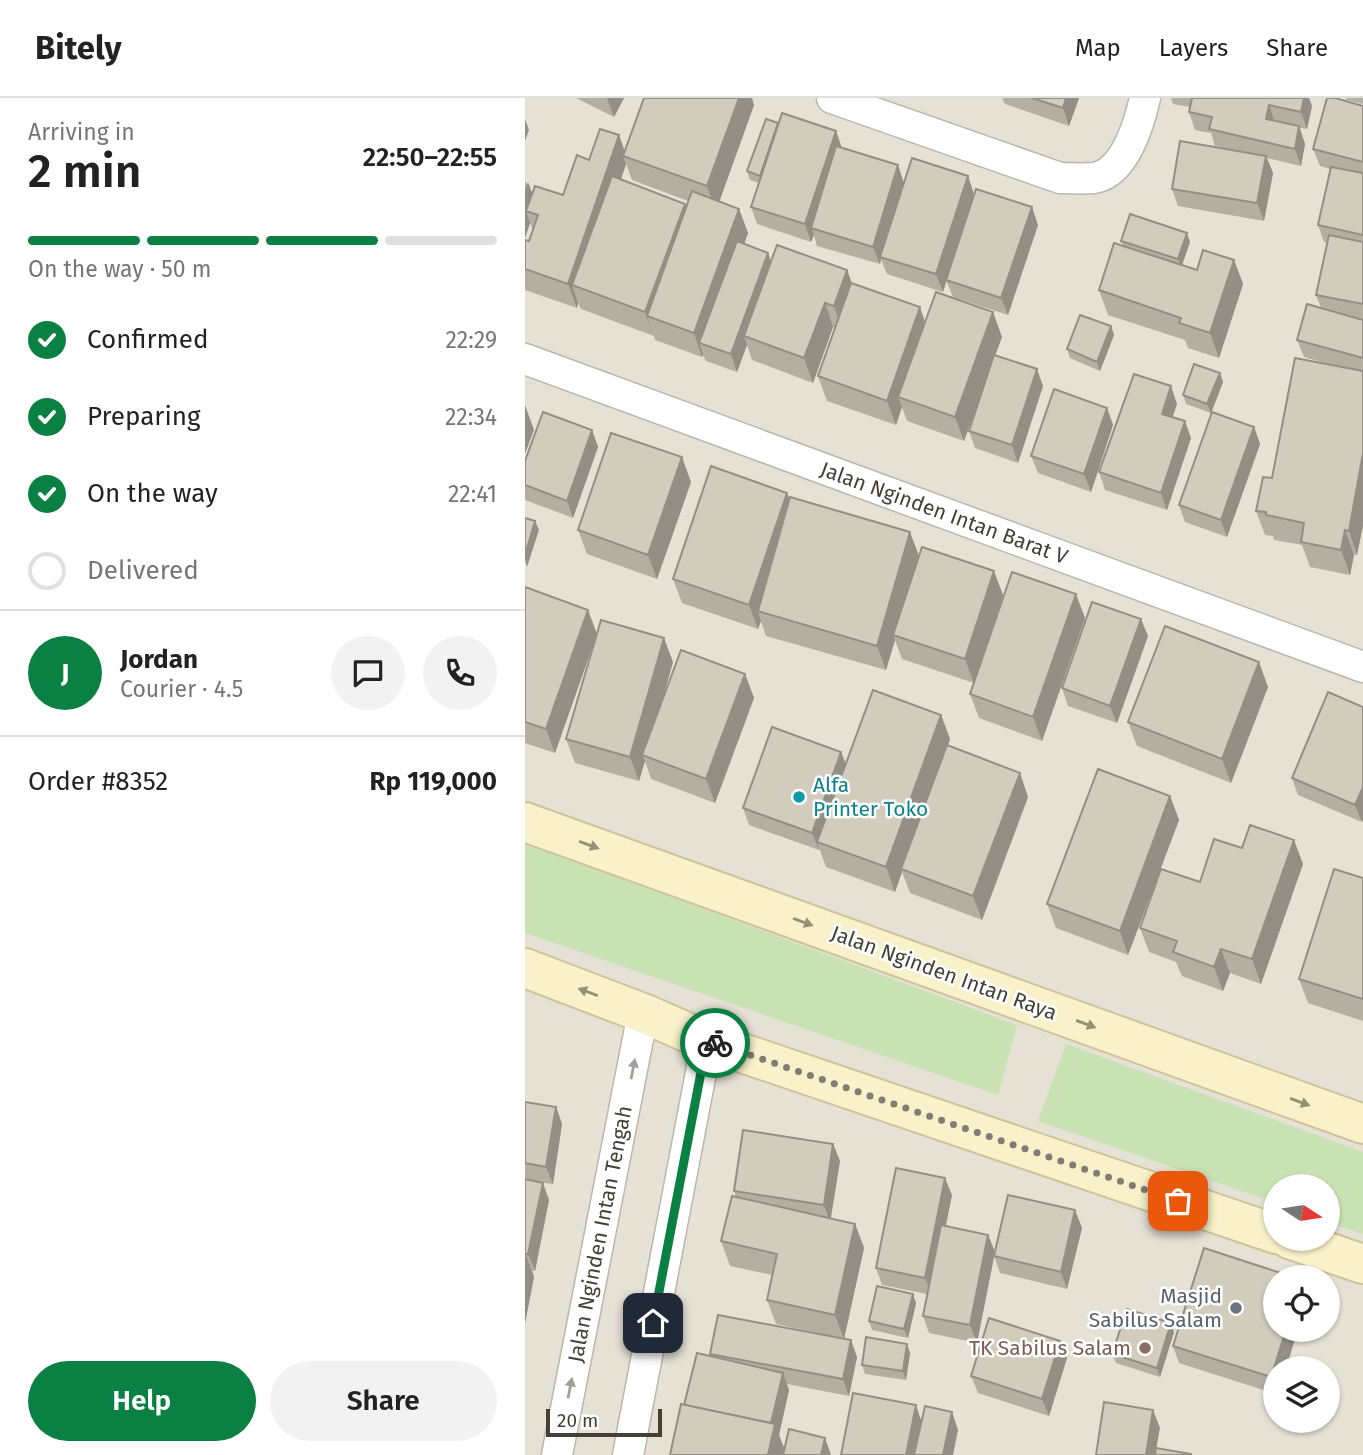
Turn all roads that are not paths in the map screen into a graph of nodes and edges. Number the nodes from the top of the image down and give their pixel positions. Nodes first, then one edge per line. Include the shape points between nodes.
1 (832, 98) edge
2 (1145, 98) edge
3 (525, 359) edge
4 (1363, 667) edge
5 (525, 822) edge
6 (525, 968) edge
7 (643, 1013) junction
8 (707, 1041) junction
9 (1363, 1124) edge
10 (1263, 1230) edge
11 (1325, 1251) edge
12 (1363, 1264) edge
13 (557, 1455) edge
14 (628, 1455) edge

1 - 2 street via 1060,178 1097,177 1121,162
3 - 4 street, Jalan Nginden Intan Barat V
5 -> 9 street, Jalan Nginden Intan Raya
7 -> 6 street
7 - 8 street
13 -> 7 street, Jalan Nginden Intan Tengah
8 - 10 street
8 - 14 street
11 - 12 street

